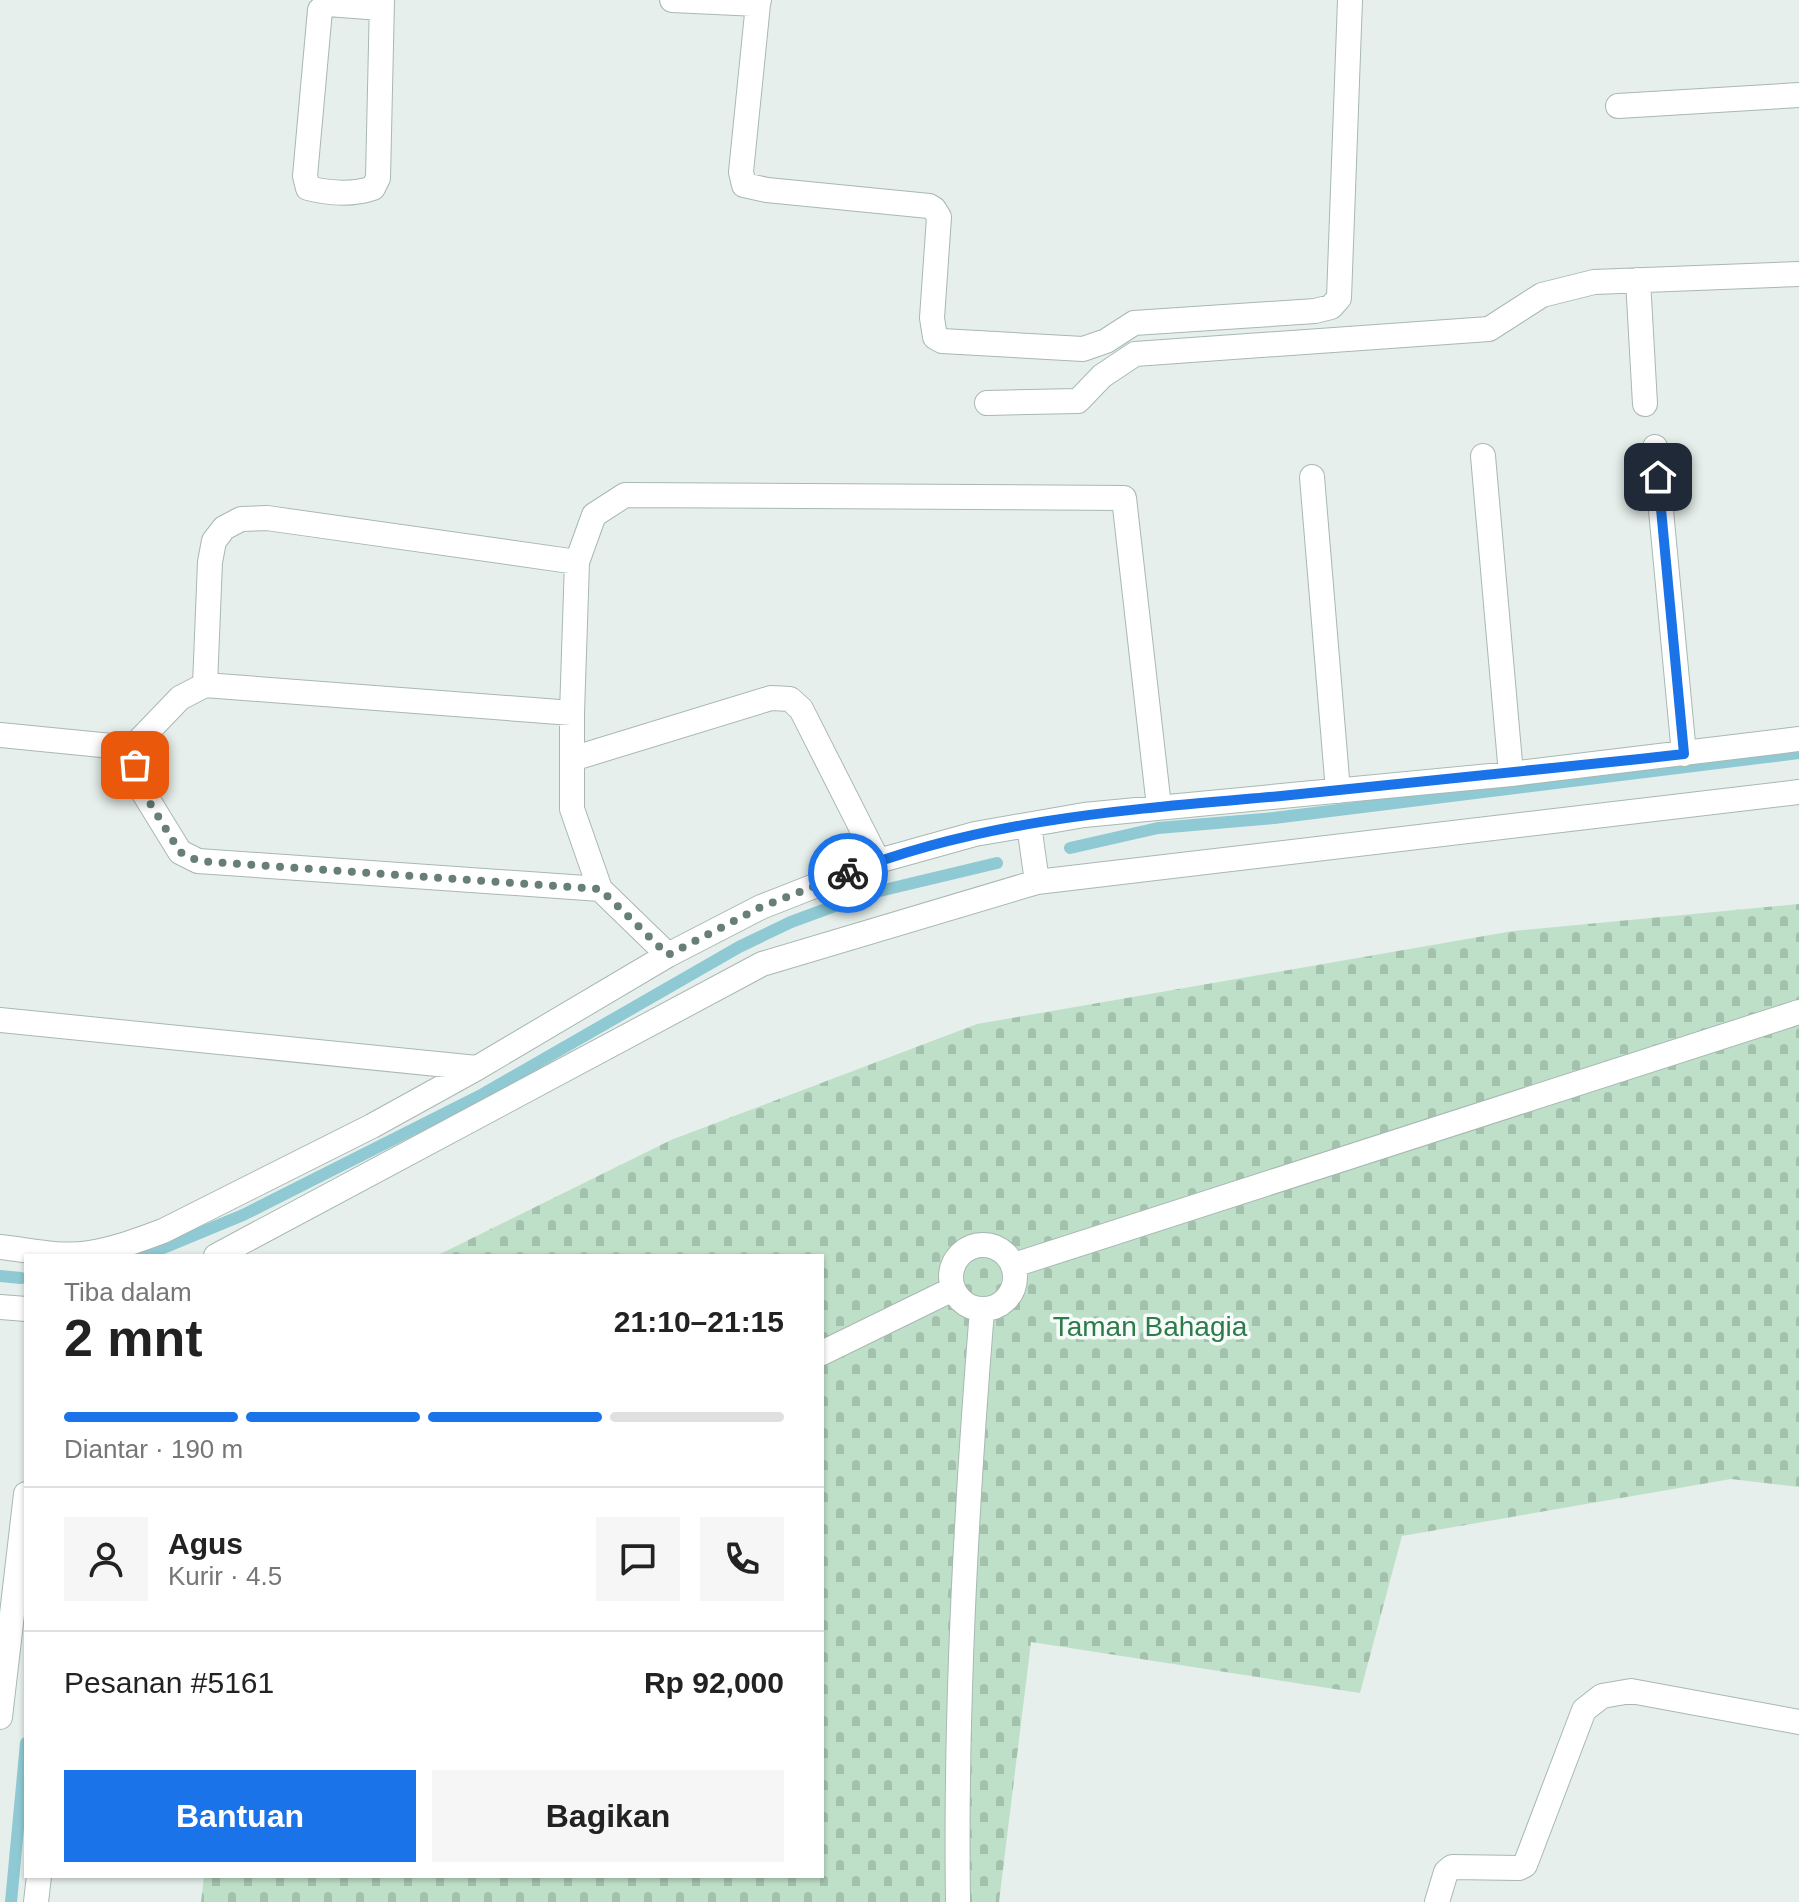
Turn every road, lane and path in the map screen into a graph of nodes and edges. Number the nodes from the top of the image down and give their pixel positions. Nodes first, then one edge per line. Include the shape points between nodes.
1 (672, 0) edge
2 (1350, 0) edge
3 (759, 2) edge
4 (382, 4) edge
5 (1799, 95) edge
6 (1618, 106) dead end
7 (1799, 274) edge
8 (1638, 280) junction
9 (987, 403) dead end
10 (1645, 404) dead end
11 (1655, 447) dead end
12 (1483, 456) dead end
13 (1312, 477) dead end
14 (577, 562) junction
15 (205, 685) junction
16 (572, 713) junction
17 (0, 735) edge
18 (1799, 739) edge
19 (132, 748) junction
20 (1684, 754) junction
21 (572, 759) junction
22 (1511, 774) junction
23 (1338, 791) junction
24 (1799, 792) edge
25 (1159, 807) junction
26 (1029, 825) junction
27 (878, 861) junction
28 (1037, 882) junction
29 (600, 889) junction
30 (668, 955) junction
31 (1799, 1012) edge
32 (0, 1020) edge
33 (477, 1068) junction
34 (0, 1247) edge
35 (103, 1253) edge
36 (51, 1254) edge
37 (220, 1254) edge
38 (1014, 1265) junction
39 (953, 1289) junction
40 (0, 1307) edge
41 (24, 1309) edge
42 (982, 1310) junction
43 (824, 1352) edge
44 (24, 1500) edge
45 (10, 1538) edge
46 (0, 1717) edge
47 (1799, 1722) edge
48 (39, 1878) edge
49 (36, 1902) edge
50 (958, 1902) edge
51 (1437, 1902) edge

1 - 3 street
2 - 3 street via 1339,298 1331,307 1315,311 1134,323 1083,349 935,337 939,217 929,206 744,185 741,172
4 - 4 street via 328,4 320,10 308,188 363,191 373,188 378,178
5 - 6 street
7 - 8 street
8 - 9 street via 1594,282 1542,295 1489,329 1135,354 1102,376 1078,401
8 - 10 street
11 - 20 street
12 - 22 street
13 - 23 street
14 - 15 street via 267,518 241,519 214,541
14 - 16 street
14 - 25 street via 594,515 625,495 1124,498
15 - 16 street
15 - 19 street via 180,698
16 - 21 street
17 - 19 street
18 - 20 street
19 - 29 street via 137,782 180,852 198,861
20 - 22 street
21 - 27 street via 771,698 790,699 801,709
21 - 29 street via 572,809
22 - 23 street
23 - 25 street
24 - 28 street
25 - 26 street
26 - 27 street
26 - 28 street
27 - 30 street via 761,907
28 - 37 street via 762,964
29 - 30 street
30 - 33 street
31 - 38 street
32 - 33 street
33 - 35 street via 163,1231
34 - 36 street
38 - 39 street via 996,1247 971,1247 953,1264
38 - 42 street via 1013,1290 1006,1300
39 - 42 street via 960,1300
39 - 43 street
40 - 41 street
42 - 50 street via 956,1767
44 - 45 street
45 - 46 street
47 - 51 street via 1631,1691 1602,1696 1584,1710 1525,1865 1452,1867
48 - 49 street

